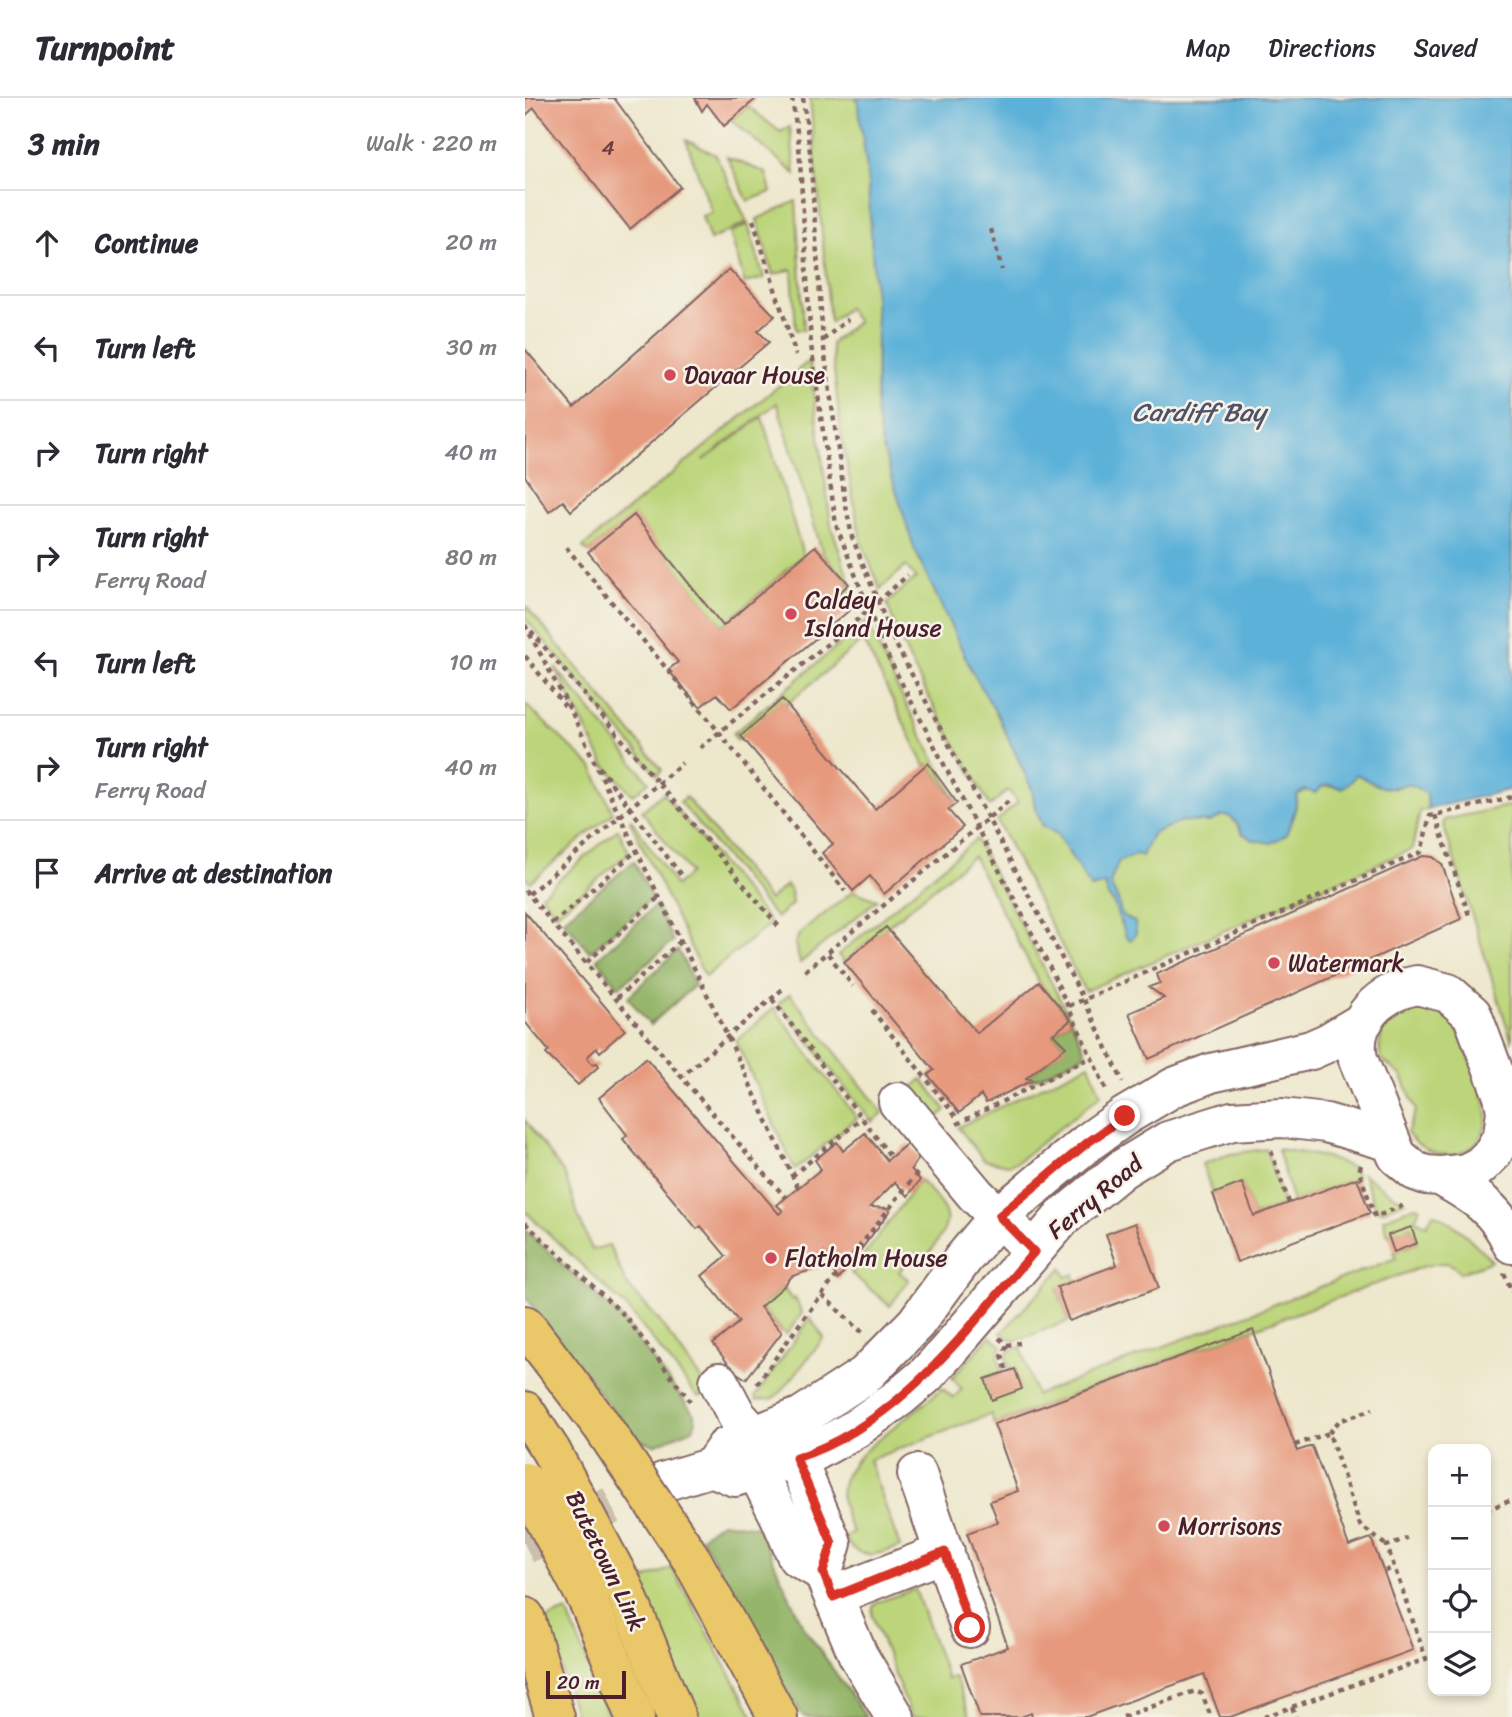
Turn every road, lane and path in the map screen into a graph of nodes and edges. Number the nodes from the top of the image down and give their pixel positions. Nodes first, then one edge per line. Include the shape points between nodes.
1 (792, 98) edge
2 (803, 98) edge
3 (753, 220) dead end
4 (991, 229) dead end
5 (1002, 271) dead end
6 (848, 319) dead end
7 (823, 341) junction
8 (796, 355) dead end
9 (566, 547) dead end
10 (908, 575) dead end
11 (877, 602) junction
12 (868, 610) junction
13 (525, 625) edge
14 (525, 656) edge
15 (573, 715) junction
16 (719, 732) junction
17 (700, 748) dead end
18 (594, 761) junction
19 (683, 763) dead end
20 (659, 783) junction
21 (1512, 797) edge
22 (1011, 799) dead end
23 (631, 807) junction
24 (1435, 815) junction
25 (619, 817) junction
26 (988, 818) junction
27 (978, 826) junction
28 (636, 851) junction
29 (681, 875) dead end
30 (845, 891) dead end
31 (527, 892) edge
32 (659, 897) junction
33 (1470, 918) dead end
34 (553, 923) junction
35 (780, 928) dead end
36 (681, 941) junction
37 (828, 953) junction
38 (587, 962) junction
39 (805, 971) dead end
40 (853, 986) dead end
41 (785, 988) dead end
42 (617, 998) junction
43 (772, 999) junction
44 (1086, 999) junction
45 (1069, 1006) junction
46 (872, 1010) dead end
47 (1364, 1021) junction
48 (728, 1037) junction
49 (1091, 1057) junction
50 (680, 1077) junction
51 (1125, 1086) dead end
52 (1109, 1096) dead end
53 (898, 1102) dead end
54 (1509, 1117) edge
55 (862, 1118) junction
56 (960, 1121) junction
57 (950, 1131) dead end
58 (1271, 1141) dead end
59 (1376, 1152) junction
60 (891, 1157) dead end
61 (921, 1168) dead end
62 (792, 1176) junction
63 (1440, 1176) junction
64 (798, 1188) dead end
65 (786, 1198) dead end
66 (1289, 1203) dead end
67 (1410, 1203) dead end
68 (999, 1216) junction
69 (525, 1223) edge
70 (1512, 1244) edge
71 (1034, 1252) junction
72 (822, 1295) junction
73 (525, 1325) edge
74 (992, 1332) dead end
75 (872, 1341) dead end
76 (1020, 1343) dead end
77 (1007, 1345) junction
78 (1006, 1369) dead end
79 (721, 1394) junction
80 (1373, 1409) dead end
81 (525, 1411) edge
82 (1329, 1433) junction
83 (1295, 1445) dead end
84 (755, 1452) junction
85 (796, 1458) junction
86 (917, 1474) dead end
87 (525, 1482) edge
88 (663, 1482) tunnel mouth
89 (1512, 1500) edge
90 (1491, 1508) edge
91 (1407, 1538) dead end
92 (1387, 1546) junction
93 (945, 1552) junction
94 (1394, 1568) junction
95 (1385, 1571) dead end
96 (828, 1584) junction
97 (527, 1621) edge
98 (970, 1628) dead end
99 (757, 1680) junction
100 (1292, 1707) junction
101 (555, 1717) edge
102 (635, 1717) edge
103 (676, 1717) edge
104 (771, 1717) edge
105 (778, 1717) edge
106 (895, 1717) edge
107 (1123, 1717) edge
108 (1211, 1717) edge
109 (1264, 1717) edge
110 (1296, 1717) edge

1 - 12 path via 811,345 836,525
2 - 7 path
3 - 8 path
4 - 5 path
6 - 7 path
7 - 11 path via 852,537
9 - 16 path
10 - 11 path
11 - 12 path
11 - 26 path
12 - 16 path
12 - 27 path
13 - 15 path
13 - 20 path
14 - 15 path
15 - 18 path
16 - 17 path
16 - 30 path
18 - 23 path
18 - 25 path
19 - 20 path
20 - 23 path
20 - 35 path
21 - 24 path
22 - 26 path
23 - 25 path
23 - 29 path
24 - 33 path
24 - 44 path via 1430,816 1421,852
25 - 28 path
25 - 31 path
26 - 27 path
26 - 44 path
27 - 37 path
27 - 45 path
28 - 32 path
28 - 34 path
31 - 34 path
32 - 36 path
32 - 38 path
34 - 38 path
36 - 42 path
36 - 48 path
37 - 39 path
37 - 40 path
38 - 42 path
41 - 43 path
42 - 50 path
43 - 48 path
43 - 55 path
44 - 45 path
44 - 51 path
45 - 49 path
46 - 56 path
47 - 54 street via 1383,997 1401,988 1417,985 1448,993 1472,1014
47 - 59 street via 1356,1048
47 - 68 street, Ferry Road via 1311,1049 1211,1073 1157,1095 1087,1143
48 - 50 path
48 - 62 path
49 - 52 path
49 - 56 path
50 - 65 path
53 - 68 street
54 - 63 street via 1499,1145 1480,1166
55 - 60 path
55 - 62 path
56 - 57 path
58 - 66 path
59 - 63 street via 1397,1156 1415,1171
59 - 67 path via 1359,1171 1375,1217
59 - 71 street, Ferry Road via 1308,1120 1257,1118 1212,1126 1168,1141 1130,1164 1062,1218
61 - 72 path
62 - 64 path
63 - 70 street via 1488,1206
68 - 71 street
68 - 84 street, Ferry Road via 916,1323 865,1375
69 - 79 path via 625,1316
71 - 85 street, Ferry Road via 926,1375 849,1433
72 - 75 path
72 - 79 path
73 - 99 main road, bridge via 602,1426 692,1560
74 - 77 path
76 - 77 path
77 - 78 path via 1002,1355
79 - 84 street
80 - 82 path via 1339,1421
81 - 103 main road, Butetown Link, bridge via 624,1588
82 - 83 path
82 - 92 path via 1360,1525
84 - 85 street
84 - 88 street, Ferry Road via 726,1447 712,1467
84 - 96 street via 796,1557
85 - 96 street via 832,1543
86 - 93 street
87 - 102 main road, Butetown Link, bridge via 589,1603
89 - 90 path
91 - 92 path
92 - 94 path
93 - 96 street
93 - 98 street
94 - 95 path
94 - 100 path via 1426,1659
96 - 106 street via 858,1655
97 - 101 main road
99 - 104 main road
99 - 105 main road
100 - 109 path
100 - 110 path
107 - 108 path via 1195,1691 1202,1694

